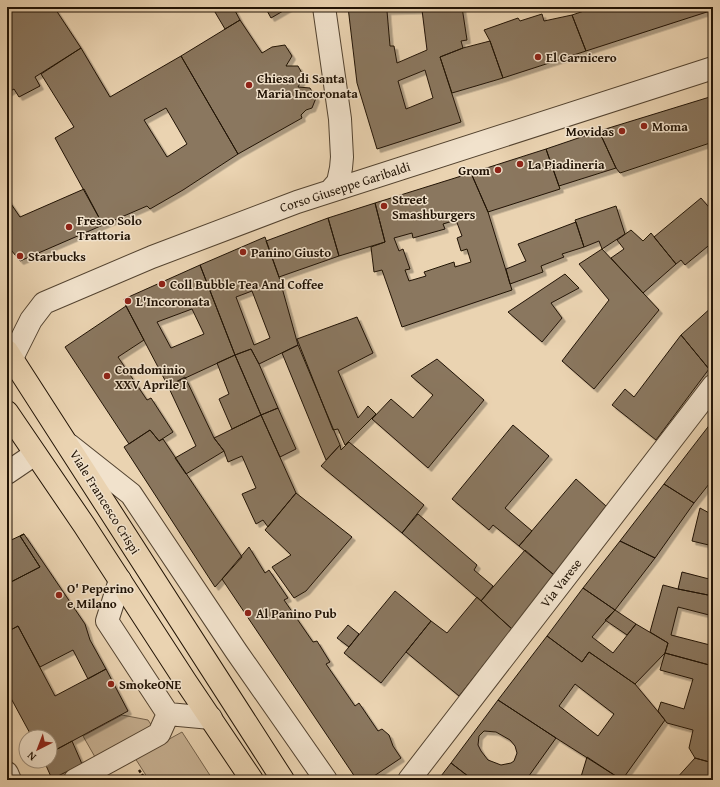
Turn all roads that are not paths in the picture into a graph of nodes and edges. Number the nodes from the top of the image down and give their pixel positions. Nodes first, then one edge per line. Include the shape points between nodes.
1 (324, 7) edge
2 (713, 68) edge
3 (331, 190) junction
4 (9, 355) edge
5 (713, 386) edge
6 (7, 412) edge
7 (67, 443) junction
8 (35, 454) junction
9 (7, 473) edge
10 (120, 580) junction
11 (168, 714) junction
12 (211, 718) junction
13 (7, 773) edge
14 (81, 779) edge
15 (10, 780) edge
16 (252, 780) edge
17 (283, 780) edge
18 (326, 780) edge
19 (409, 780) edge

1 - 3 street via 340,118 342,157 338,182
2 - 3 street, Corso Giuseppe Garibaldi
3 - 4 street, Corso Giuseppe Garibaldi via 152,257 44,304
4 - 7 main road
5 - 19 street, Via Varese
6 - 8 main road
7 - 17 main road, Viale Francesco Crispi
7 - 18 street, Viale Francesco Crispi via 131,494
8 - 9 street
8 - 10 main road
10 - 11 street via 107,621
10 - 12 main road
11 - 12 street
11 - 14 street via 160,734
12 - 16 main road
13 - 15 street

